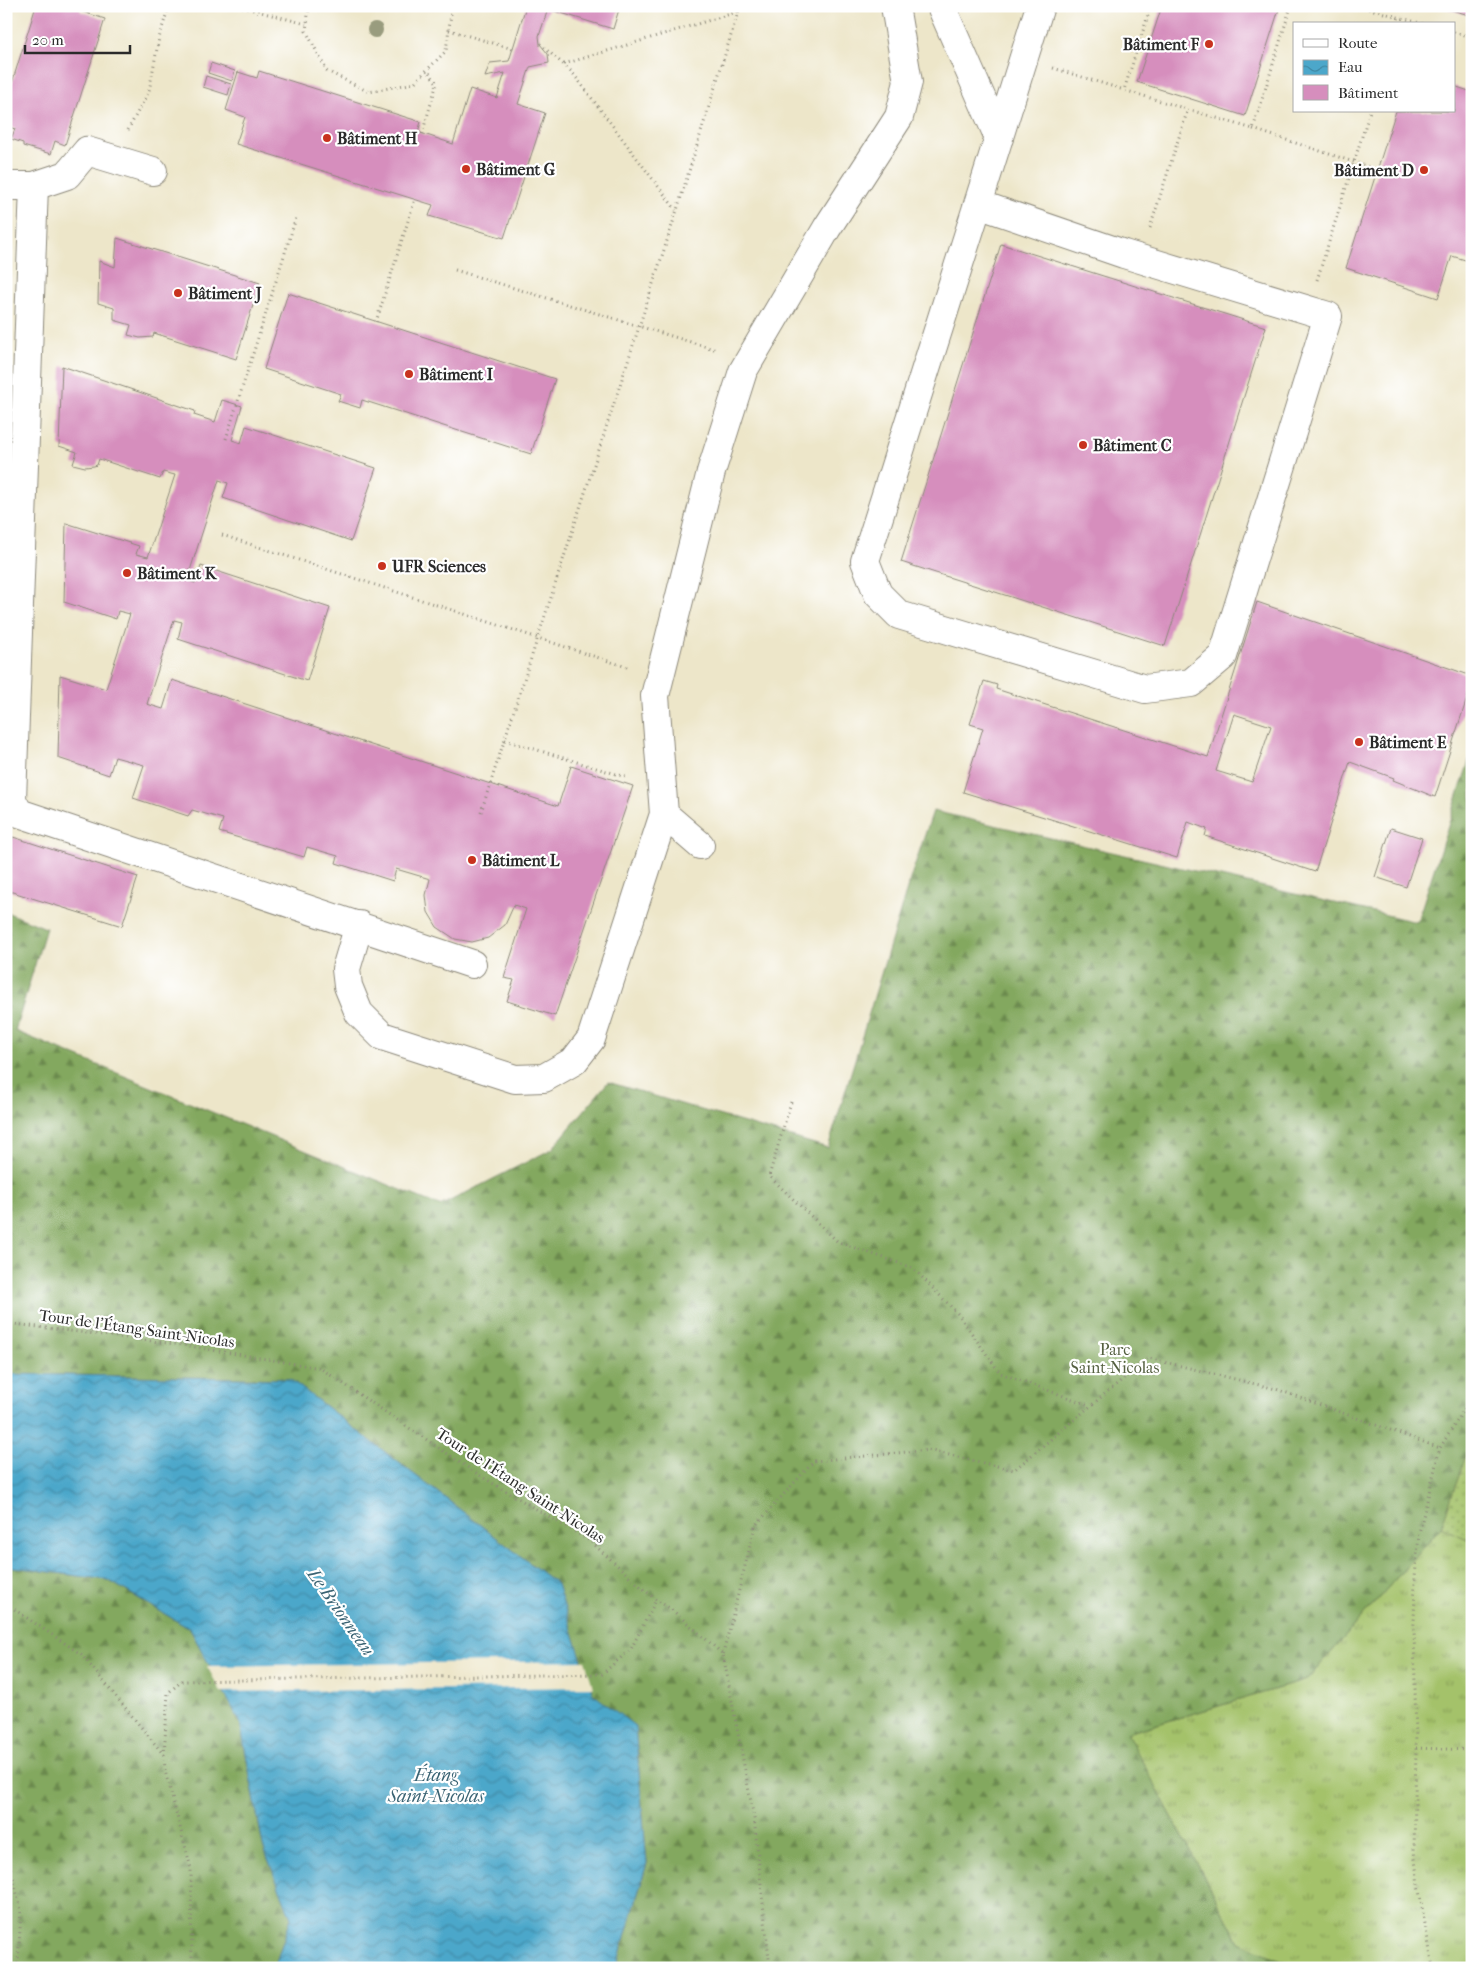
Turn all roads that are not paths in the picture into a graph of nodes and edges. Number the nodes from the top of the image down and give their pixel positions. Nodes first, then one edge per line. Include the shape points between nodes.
1 (895, 6) edge
2 (941, 6) edge
3 (1040, 6) edge
4 (998, 138) junction
5 (153, 171) dead end
6 (6, 186) edge
7 (34, 186) junction
8 (978, 204) junction
9 (664, 814) junction
10 (700, 845) dead end
11 (359, 925) junction
12 (472, 964) dead end

1 - 9 lane via 908,82 899,117 743,371 711,472 655,696
2 - 4 lane
3 - 4 lane
4 - 8 lane
5 - 7 lane via 87,151 67,175
6 - 7 lane
7 - 11 lane via 12,800 19,813
8 - 8 lane via 865,561 878,594 899,615 1145,689 1191,683 1223,656 1328,316 1140,259
9 - 10 lane
9 - 11 lane via 591,1039 574,1061 544,1078 515,1079 382,1036 358,1014 348,986 346,969
11 - 12 lane

